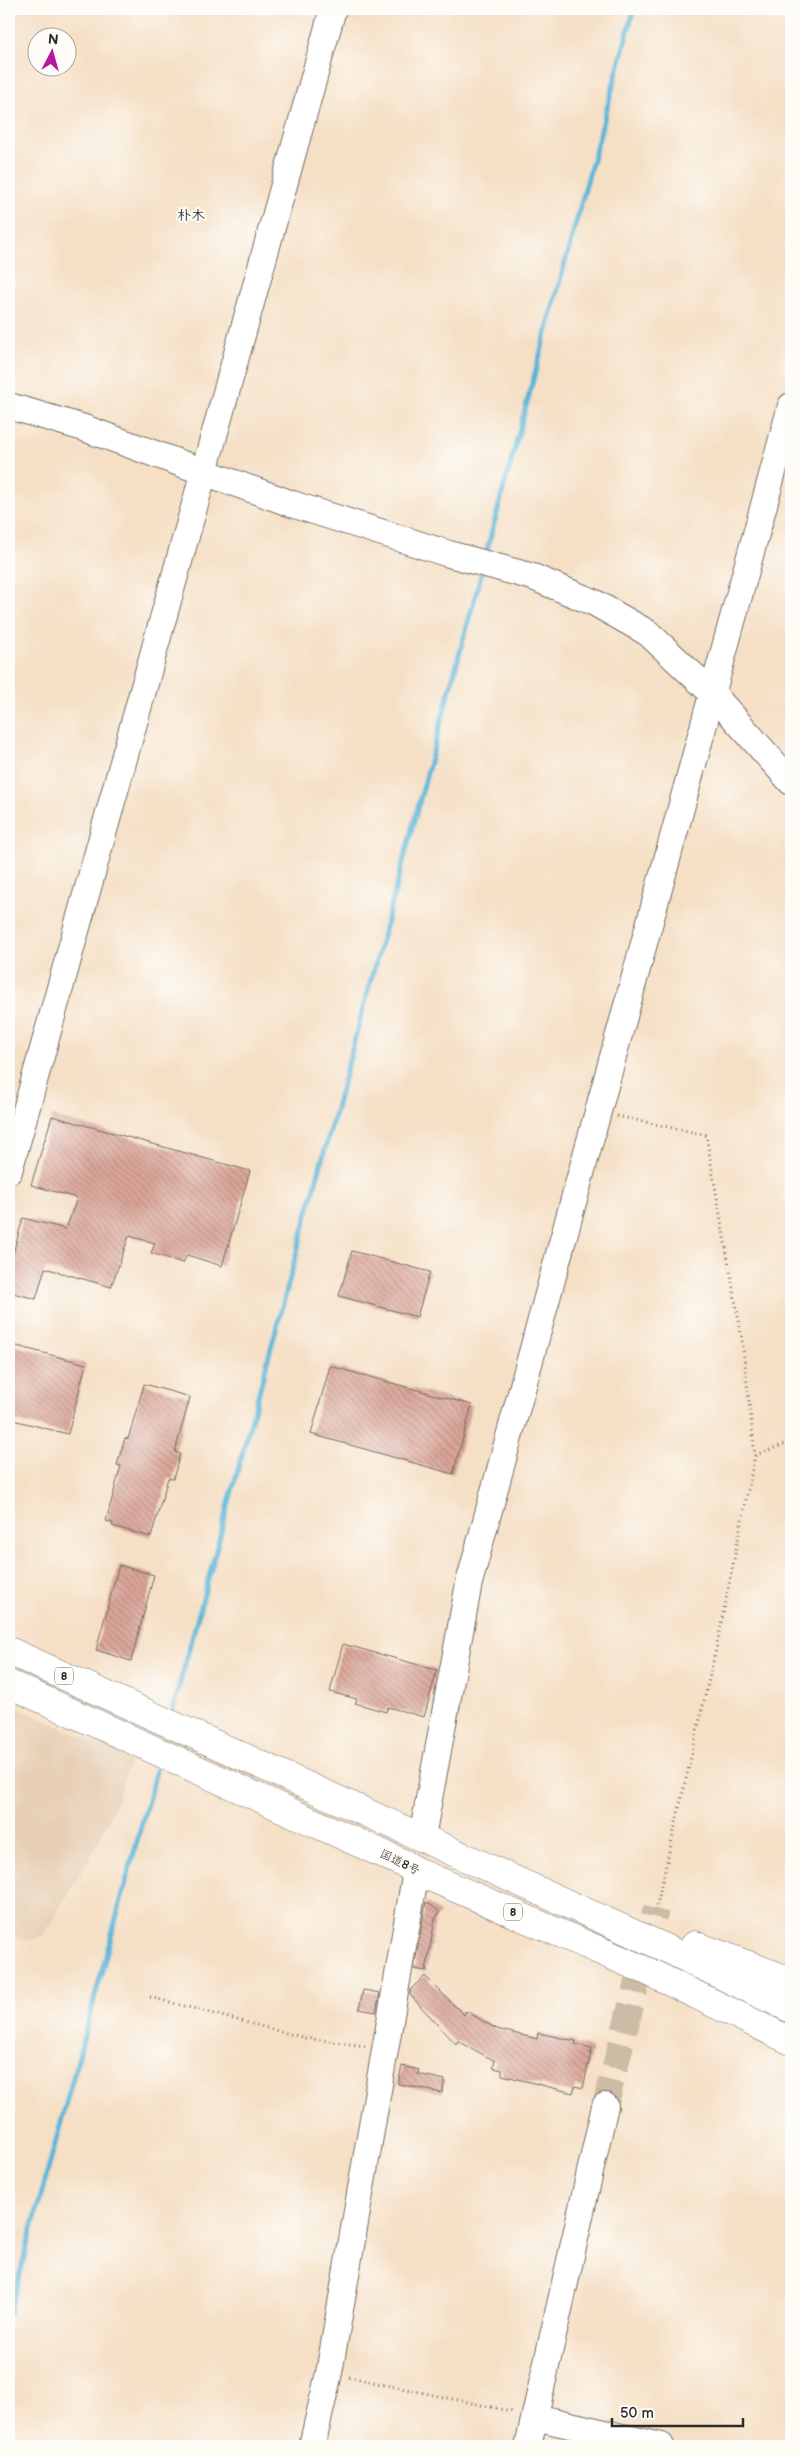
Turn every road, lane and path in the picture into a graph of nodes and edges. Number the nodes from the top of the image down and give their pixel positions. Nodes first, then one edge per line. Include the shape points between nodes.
1 (333, 9) edge
2 (9, 406) edge
3 (791, 406) edge
4 (205, 471) junction
5 (713, 694) junction
6 (791, 782) edge
7 (598, 1112) junction
8 (9, 1171) edge
9 (791, 1442) edge
10 (755, 1455) junction
11 (9, 1651) edge
12 (9, 1684) edge
13 (422, 1837) junction
14 (416, 1871) junction
15 (519, 1883) junction
16 (656, 1909) tunnel mouth
17 (563, 1934) junction
18 (791, 1981) edge
19 (150, 1997) dead end
20 (791, 2009) edge
21 (791, 2041) edge
22 (385, 2046) junction
23 (791, 2061) edge
24 (605, 2106) tunnel mouth
25 (328, 2373) junction
26 (535, 2417) junction
27 (312, 2446) edge
28 (528, 2446) edge
29 (661, 2446) edge

1 - 4 street
2 - 4 street via 84,428
3 - 5 street
4 - 5 street via 292,504 448,554 533,577 595,604 648,632
4 - 8 street
5 - 6 street
5 - 7 street
7 - 10 path via 706,1136 742,1339
7 - 13 street via 469,1583
9 - 10 path
10 - 16 path via 716,1649
11 - 13 highway, 8
12 - 14 highway, 国道8号 / 8
13 - 15 highway, 8
14 - 17 highway, 国道8号 / 8
14 - 22 street
15 - 18 highway, 8
15 - 20 highway, 8 via 661,1946
17 - 21 highway, 国道8号 / 8
17 - 23 highway, 8 via 729,2031
19 - 22 path via 305,2038
22 - 25 street
24 - 26 street
25 - 26 path
25 - 27 street
26 - 28 street
26 - 29 street

